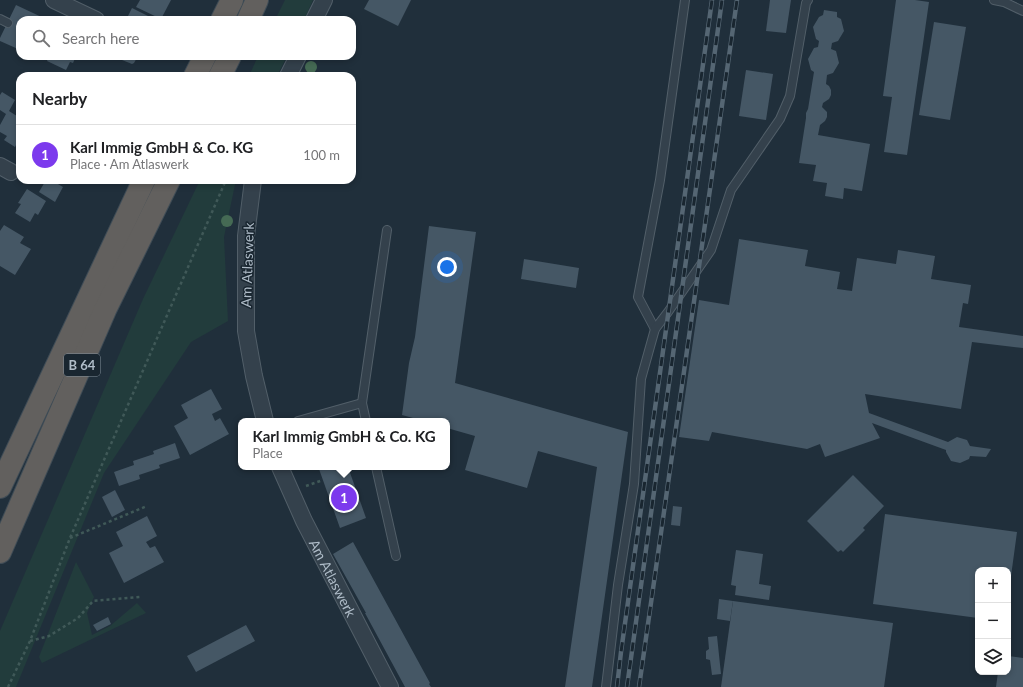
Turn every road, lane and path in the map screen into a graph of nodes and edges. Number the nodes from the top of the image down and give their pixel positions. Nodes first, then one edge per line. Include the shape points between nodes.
1 (54, 0) edge
2 (232, 0) edge
3 (257, 0) edge
4 (324, 0) edge
5 (685, 0) edge
6 (808, 0) edge
7 (994, 0) edge
8 (1023, 11) edge
9 (88, 16) edge
10 (224, 16) edge
11 (250, 16) edge
12 (316, 16) edge
13 (0, 19) edge
14 (8, 23) dead end
15 (203, 60) edge
16 (228, 60) edge
17 (296, 60) edge
18 (197, 72) edge
19 (222, 72) edge
20 (290, 72) edge
21 (142, 184) edge
22 (167, 184) edge
23 (224, 184) edge
24 (252, 184) edge
25 (387, 230) dead end
26 (655, 329) junction
27 (362, 403) junction
28 (264, 418) edge
29 (309, 418) edge
30 (365, 418) edge
31 (281, 470) edge
32 (377, 470) edge
33 (323, 480) dead end
34 (318, 481) dead end
35 (0, 487) edge
36 (147, 506) dead end
37 (70, 538) junction
38 (0, 552) edge
39 (396, 556) dead end
40 (140, 597) dead end
41 (30, 641) junction
42 (8, 687) edge
43 (390, 687) edge
44 (606, 687) edge

1 - 9 street
2 - 10 highway
3 - 11 highway
4 - 12 street
5 - 26 lane via 660,180 638,297
6 - 26 lane via 790,96 780,119 731,190 711,250
7 - 8 lane
13 - 14 lane
15 - 18 highway
16 - 19 highway
17 - 20 street
21 - 35 highway, B 64
22 - 38 highway, B 64 via 105,310
23 - 37 path
24 - 28 street, Am Atlaswerk via 246,236 246,331
25 - 27 lane
26 - 44 lane via 641,379 634,484 618,585
27 - 29 lane
27 - 30 lane
31 - 43 street, Am Atlaswerk via 304,521
32 - 39 lane
33 - 34 path
36 - 37 path
37 - 41 path
40 - 41 path via 93,601 78,618 49,636
41 - 42 path

